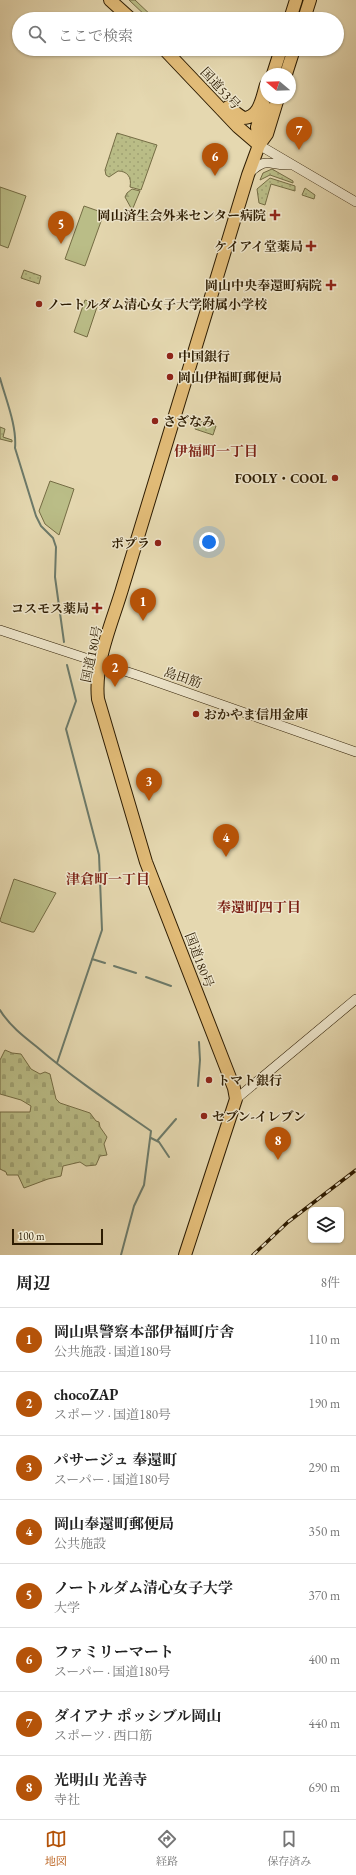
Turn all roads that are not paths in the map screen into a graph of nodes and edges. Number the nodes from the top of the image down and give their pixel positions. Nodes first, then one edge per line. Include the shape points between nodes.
1 (110, 0) edge
2 (296, 0) edge
3 (310, 0) edge
4 (123, 12) edge
5 (292, 12) edge
6 (306, 12) edge
7 (171, 56) edge
8 (278, 56) edge
9 (292, 56) edge
10 (275, 68) edge
11 (288, 68) edge
12 (214, 101) junction
13 (260, 101) edge
14 (265, 104) edge
15 (276, 104) edge
16 (259, 145) junction
17 (292, 166) junction
18 (248, 175) junction
19 (356, 202) edge
20 (0, 630) edge
21 (100, 664) junction
22 (356, 752) edge
23 (356, 999) edge
24 (236, 1099) junction
25 (185, 1255) edge

1 - 4 highway
2 - 5 highway
3 - 6 highway
7 - 12 highway, 国道53号
8 - 10 highway
9 - 11 highway
12 - 13 highway via 228,107 241,118 249,118 257,110
12 - 16 highway, 国道53号
14 - 16 highway via 257,128
15 - 16 highway via 267,134
16 - 17 street
16 - 18 highway, 国道180号
17 - 18 street via 266,162
17 - 19 street
18 - 21 highway, 国道180号
20 - 21 street, 島田筋
21 - 22 street, 島田筋
21 - 24 highway, 国道180号 via 98,699 135,828
23 - 24 street
24 - 25 highway

